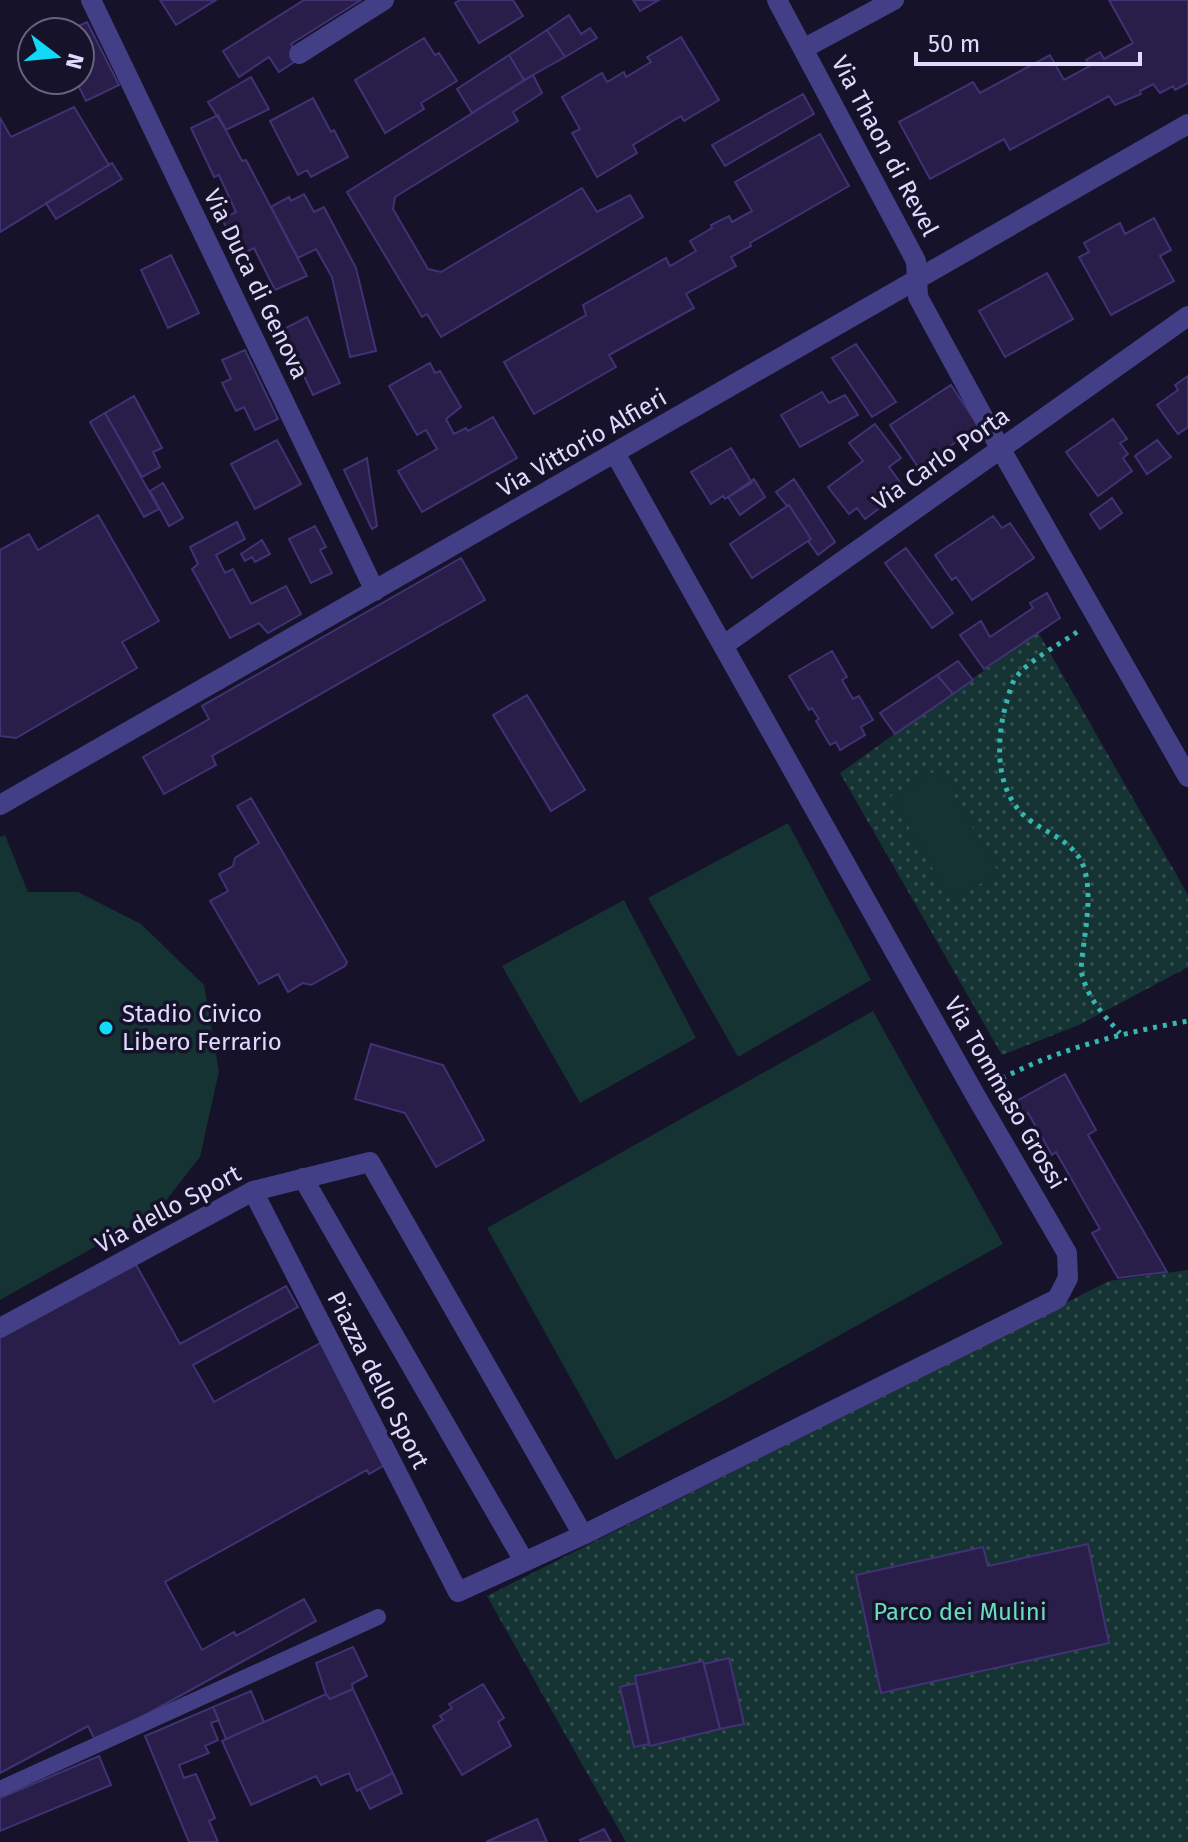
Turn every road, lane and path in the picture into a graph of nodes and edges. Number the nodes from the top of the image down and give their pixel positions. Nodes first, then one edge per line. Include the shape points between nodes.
1 (91, 0) edge
2 (384, 0) edge
3 (777, 0) edge
4 (894, 0) edge
5 (803, 49) junction
6 (299, 54) dead end
7 (1188, 124) edge
8 (918, 280) junction
9 (1188, 316) edge
10 (1000, 448) junction
11 (616, 455) junction
12 (375, 591) junction
13 (1099, 617) junction
14 (724, 645) junction
15 (1188, 777) edge
16 (0, 805) edge
17 (1188, 1021) edge
18 (1120, 1033) junction
19 (974, 1093) junction
20 (303, 1178) junction
21 (253, 1191) junction
22 (0, 1328) edge
23 (583, 1535) junction
24 (524, 1561) junction
25 (378, 1617) dead end
26 (0, 1789) edge

1 - 12 street, Via Duca di Genova
2 - 6 street
3 - 5 street, Via Thaon di Revel
4 - 5 street
5 - 8 street, Via Thaon di Revel via 916,261
7 - 8 street, Via Vittorio Alfieri
8 - 10 street, Via Thaon di Revel via 918,297
8 - 11 street, Via Vittorio Alfieri
9 - 10 street, Via Carlo Porta
10 - 13 street, Via Thaon di Revel
10 - 14 street, Via Carlo Porta
11 - 12 street, Via Vittorio Alfieri
11 - 14 street, Via Tommaso Grossi
12 - 16 street, Via Vittorio Alfieri
13 - 15 street, Via Thaon di Revel
13 - 18 path via 1017,676 998,750 1018,808 1077,854 1085,871 1083,982
14 - 19 street, Via Tommaso Grossi
17 - 18 path
18 - 19 path via 1029,1063
19 - 23 street, Via Tommaso Grossi via 1067,1253 1068,1278 1057,1299
20 - 21 street, Via dello Sport
20 - 23 street, Via dello Sport via 370,1162
20 - 24 street, Piazza dello Sport
21 - 22 street, Via dello Sport
21 - 24 street, Piazza dello Sport via 458,1592
23 - 24 street
25 - 26 lane

